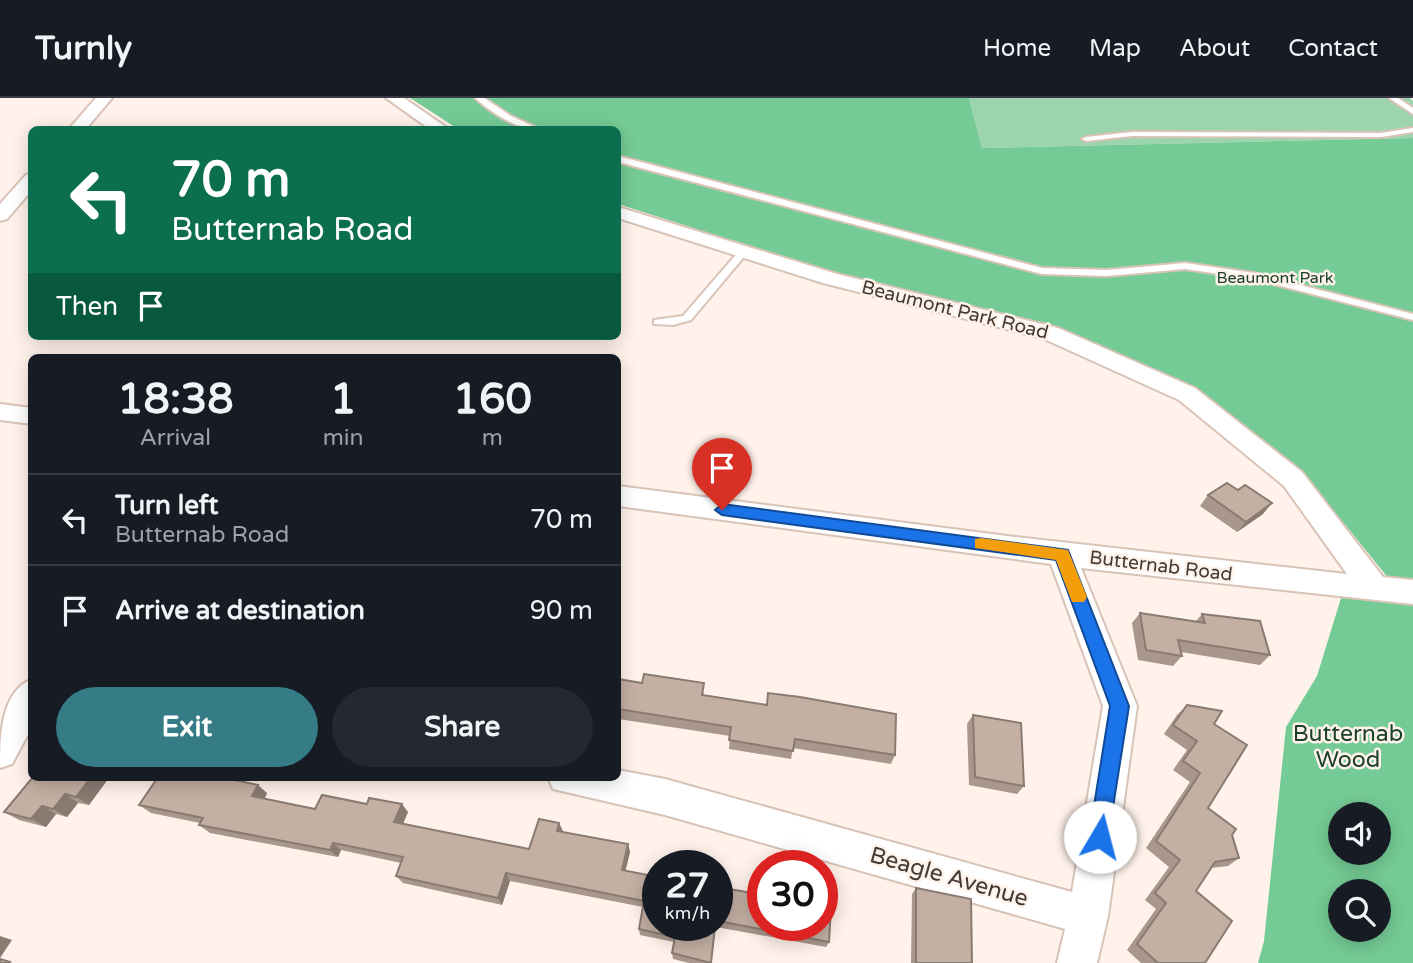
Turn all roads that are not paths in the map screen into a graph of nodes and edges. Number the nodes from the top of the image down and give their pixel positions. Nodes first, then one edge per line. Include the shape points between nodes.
1 (104, 98) edge
2 (394, 98) edge
3 (479, 98) edge
4 (1393, 98) edge
5 (1413, 111) edge
6 (80, 126) edge
7 (436, 126) edge
8 (528, 126) edge
9 (1413, 130) edge
10 (1086, 139) dead end
11 (621, 160) edge
12 (28, 184) edge
13 (621, 213) edge
14 (0, 215) edge
15 (743, 252) junction
16 (1413, 317) edge
17 (658, 322) dead end
18 (0, 412) edge
19 (28, 416) edge
20 (621, 496) edge
21 (1062, 555) junction
22 (1374, 589) junction
23 (1413, 592) edge
24 (28, 701) edge
25 (0, 752) edge
26 (586, 781) edge
27 (1088, 916) junction
28 (1077, 963) edge

1 - 6 street
2 - 7 street
3 - 8 lane
4 - 5 lane
9 - 10 lane via 1381,135 1132,134
11 - 16 lane via 1042,271 1107,273 1185,266 1254,276
12 - 14 street
13 - 15 street, Beaumont Park Road
15 - 17 lane via 687,318
15 - 22 street, Beaumont Park Road via 830,279 1050,333 1187,394 1293,479
18 - 19 street
20 - 21 street, Butternab Road
21 - 22 street, Butternab Road
21 - 27 street via 1119,706
22 - 23 street, Butternab Road
24 - 25 street
26 - 27 street, Beagle Avenue via 665,797
27 - 28 street

